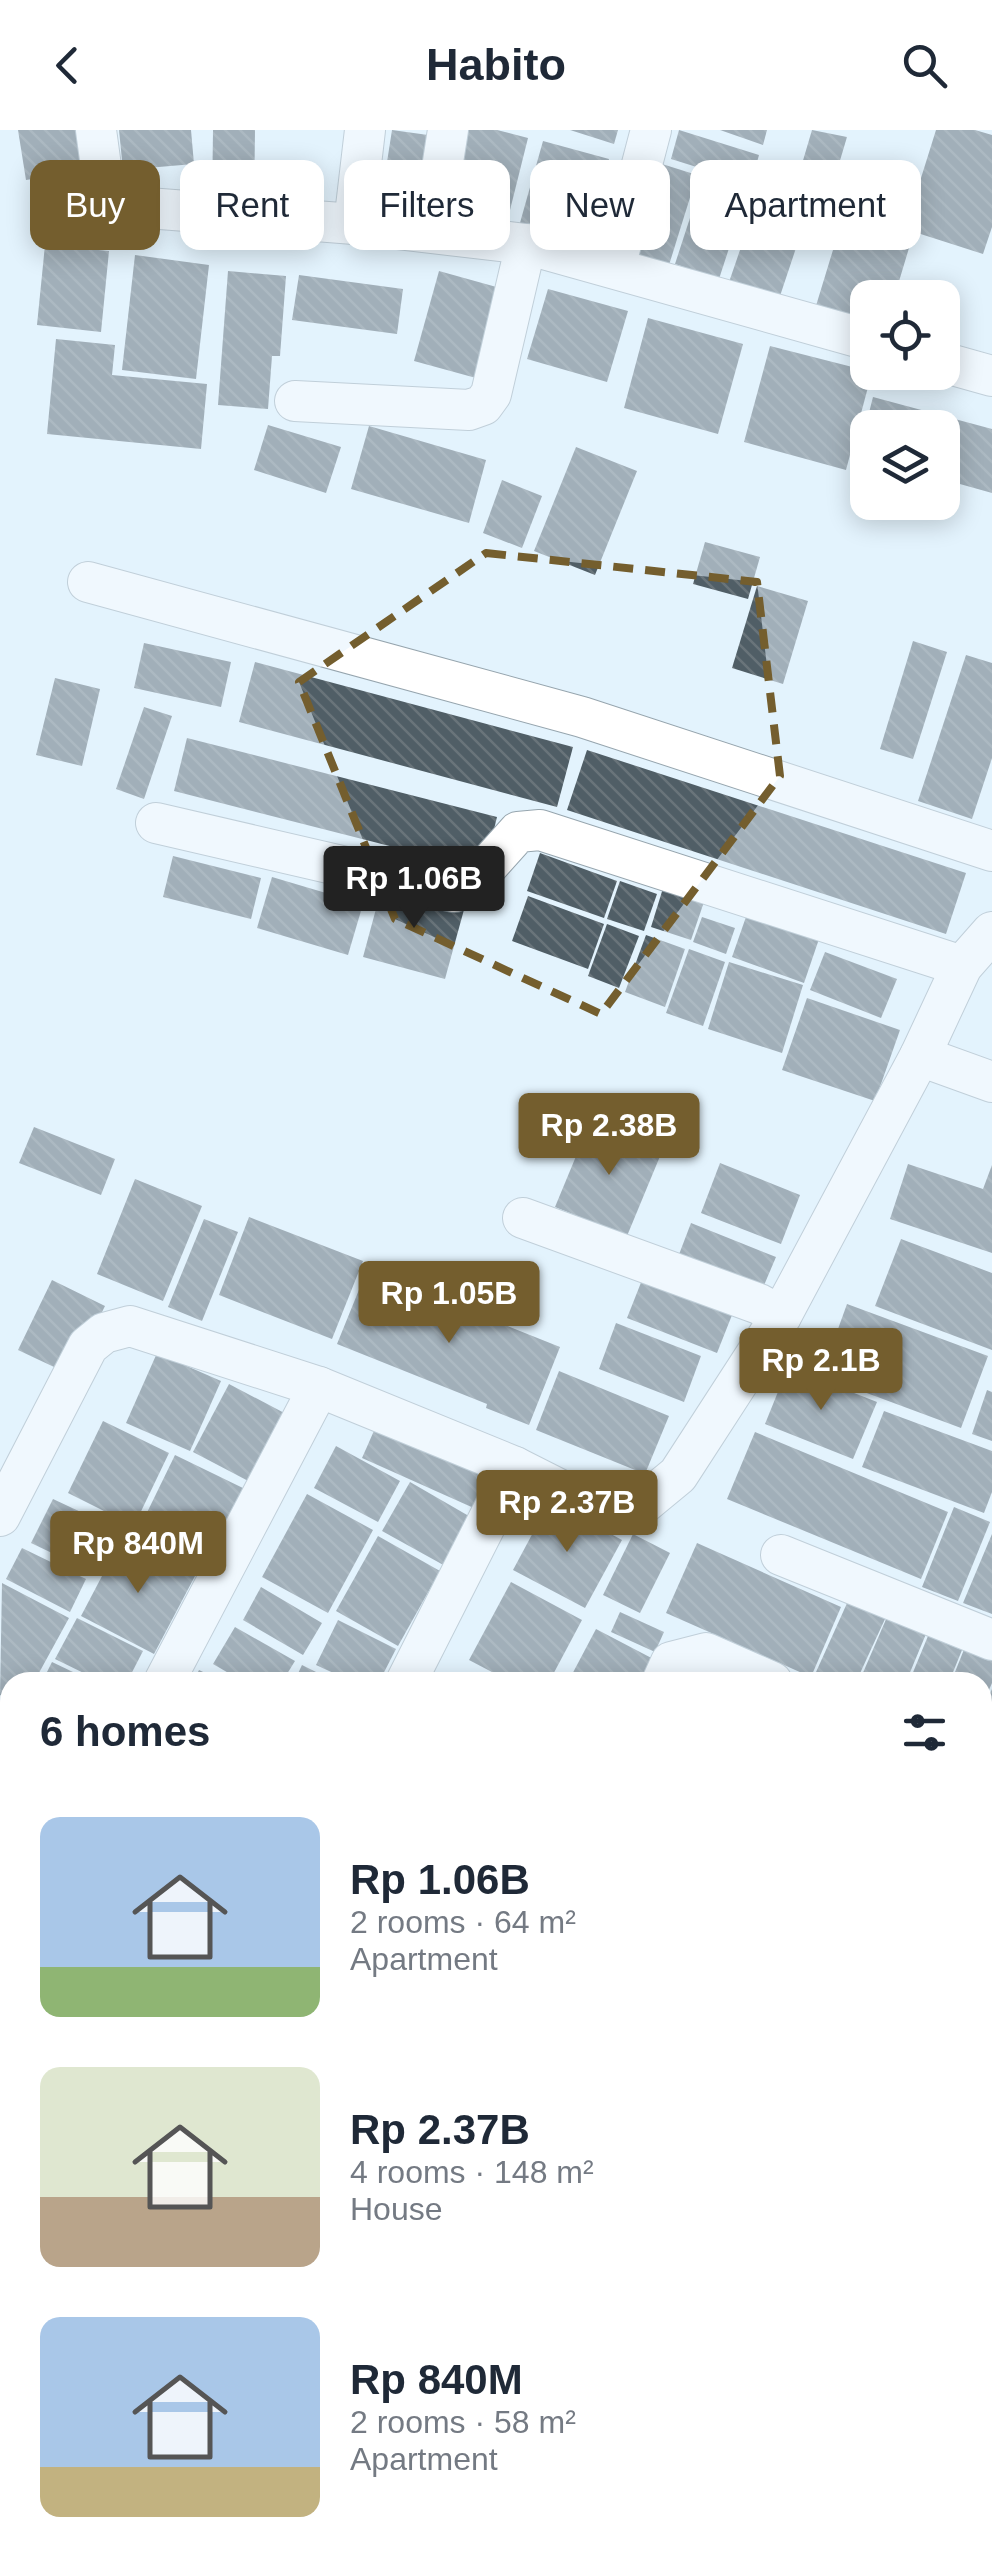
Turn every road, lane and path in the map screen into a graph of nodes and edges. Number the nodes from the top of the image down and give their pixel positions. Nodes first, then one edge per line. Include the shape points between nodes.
1 (96, 130) edge
2 (366, 130) edge
3 (448, 130) edge
4 (651, 130) edge
5 (100, 160) edge
6 (362, 160) edge
7 (443, 160) edge
8 (160, 208) edge
9 (344, 223) edge
10 (510, 242) edge
11 (526, 244) junction
12 (615, 267) junction
13 (850, 335) edge
14 (960, 367) edge
15 (992, 376) edge
16 (295, 401) dead end
17 (88, 582) dead end
18 (156, 823) dead end
19 (992, 850) edge
20 (992, 932) edge
21 (962, 966) junction
22 (920, 1056) junction
23 (992, 1082) edge
24 (523, 1218) dead end
25 (781, 1316) junction
26 (319, 1387) junction
27 (515, 1467) junction
28 (0, 1516) edge
29 (781, 1556) dead end
30 (992, 1640) edge
31 (169, 1672) edge
32 (411, 1672) edge
33 (666, 1672) edge
34 (749, 1672) edge

1 - 5 street
2 - 6 street
3 - 7 street
4 - 12 street
8 - 9 street
10 - 11 street
11 - 12 street
11 - 16 street via 491,394 482,405 470,410
12 - 13 street
14 - 15 street
17 - 19 street via 582,717
18 - 21 street via 454,892 474,882 518,832 540,830
20 - 21 street
21 - 22 street
22 - 23 street
22 - 25 street
24 - 25 street
25 - 27 street via 678,1475 638,1508 616,1514 596,1508
26 - 27 street
26 - 28 street via 130,1326 104,1333 88,1346
26 - 31 street
27 - 32 street
29 - 30 street
33 - 34 street via 671,1662 706,1653

